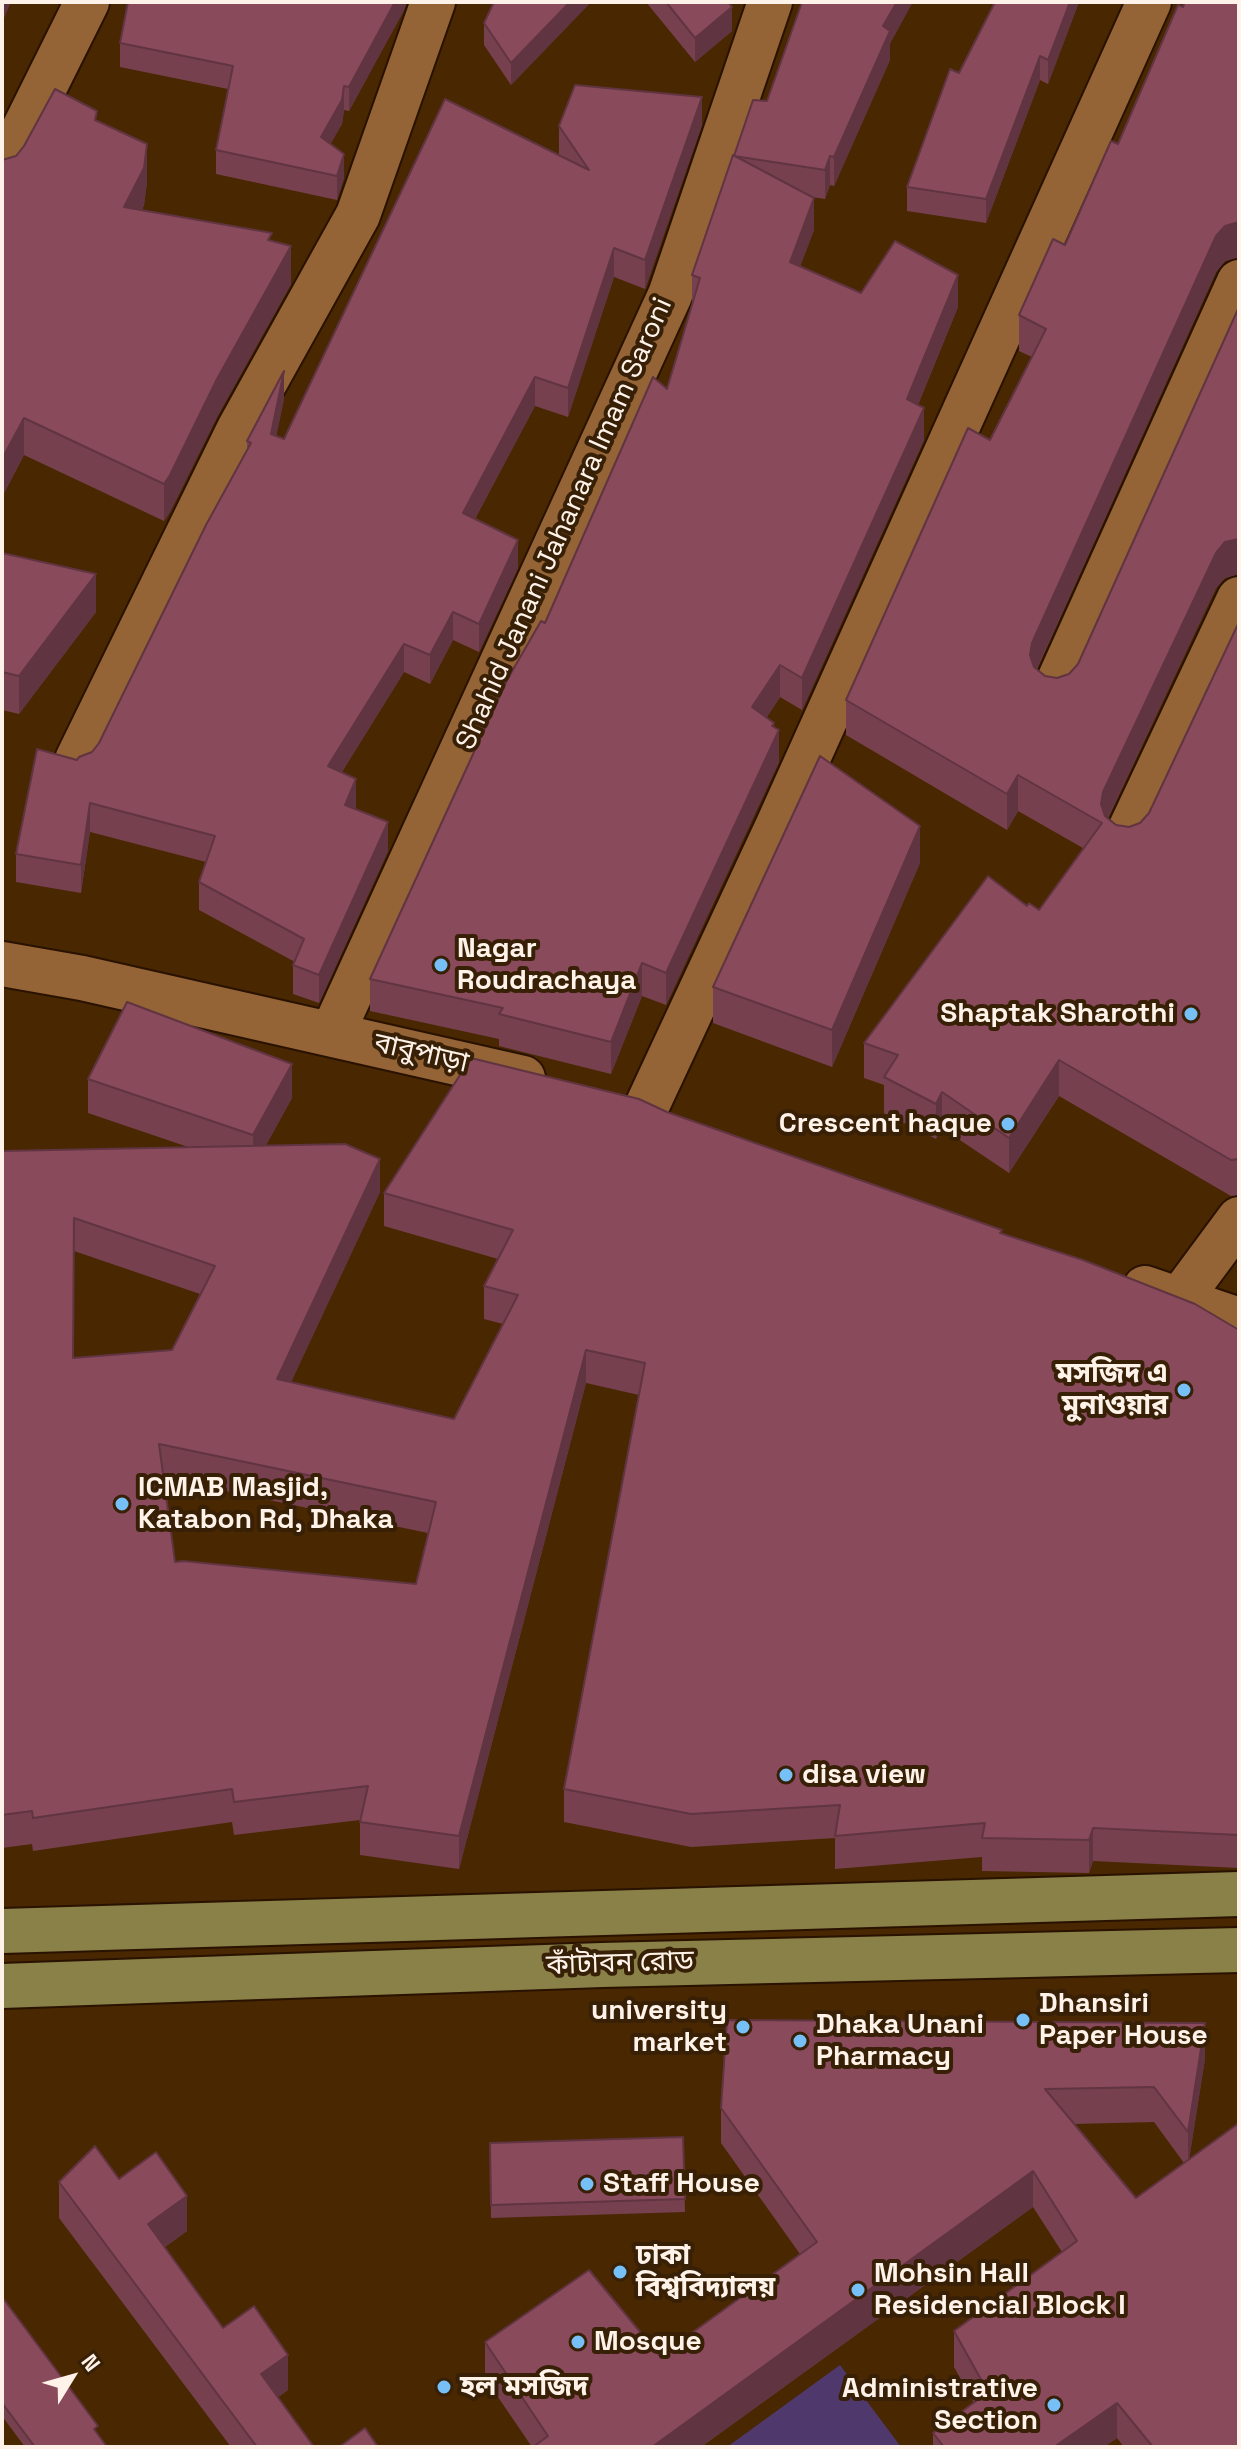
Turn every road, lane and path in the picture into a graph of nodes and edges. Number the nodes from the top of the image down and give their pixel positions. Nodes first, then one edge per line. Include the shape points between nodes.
1 (87, 2) edge
2 (433, 2) edge
3 (770, 2) edge
4 (1149, 2) edge
5 (2, 173) edge
6 (1239, 282) edge
7 (1239, 599) edge
8 (1055, 689) edge
9 (77, 760) edge
10 (1126, 838) edge
11 (2, 964) edge
12 (332, 1034) junction
13 (553, 1085) edge
14 (645, 1110) edge
15 (1239, 1219) edge
16 (1106, 1273) edge
17 (1179, 1300) junction
18 (1239, 1320) edge
19 (1239, 1894) edge
20 (22, 1930) edge
21 (1239, 1950) edge
22 (47, 1983) junction
23 (2, 1986) edge

1 - 5 street
2 - 9 street via 358,215 239,429
3 - 12 street, Shahid Janani Jahanara Imam Saroni via 670,295
4 - 14 street
6 - 8 street
7 - 10 street
11 - 12 street, বাবুপাড়া
12 - 13 street, বাবুপাড়া
15 - 17 street
16 - 17 street
17 - 18 street
19 - 20 main road, কাঁটাবন রোড
20 - 22 main road
21 - 22 main road, কাঁটাবন রোড
22 - 23 main road, কাঁটাবন রোড

